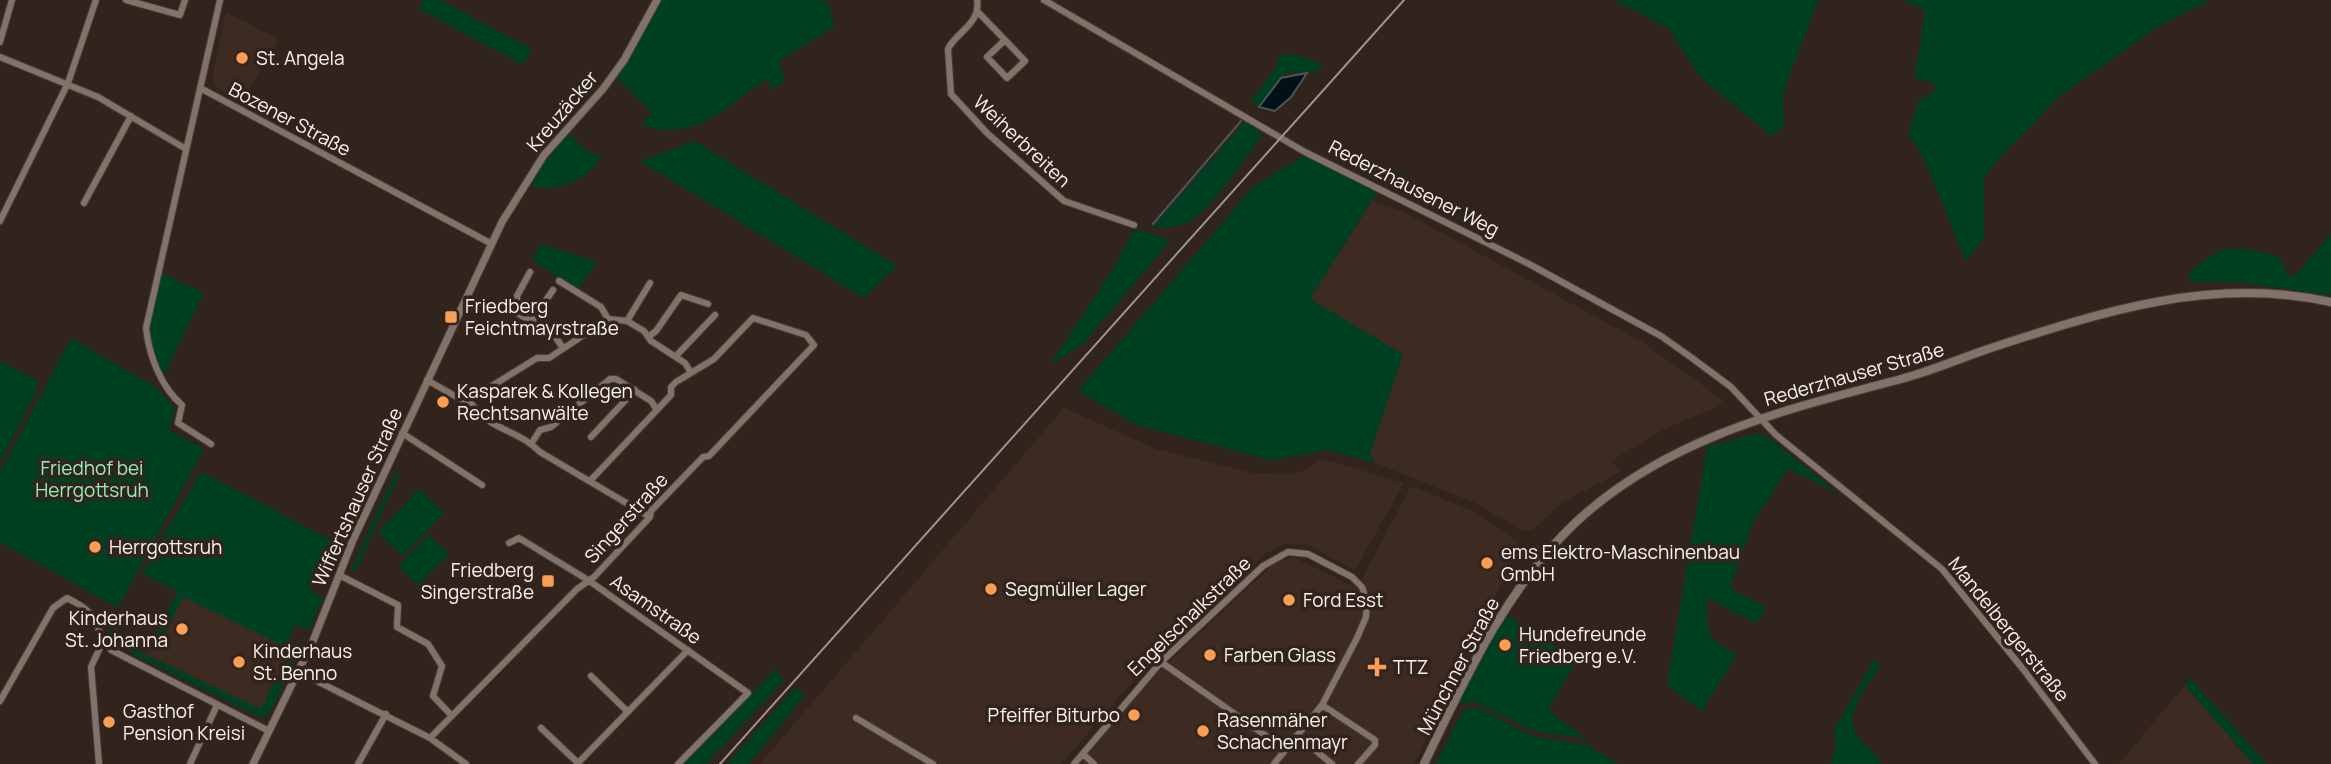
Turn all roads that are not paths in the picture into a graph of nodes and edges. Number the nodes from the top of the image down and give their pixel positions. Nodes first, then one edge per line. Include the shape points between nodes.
1 (12, 0) edge
2 (96, 0) edge
3 (127, 0) edge
4 (185, 0) edge
5 (220, 0) edge
6 (657, 0) edge
7 (977, 0) edge
8 (1044, 0) edge
9 (977, 11) junction
10 (1005, 40) junction
11 (0, 42) edge
12 (0, 57) edge
13 (68, 83) junction
14 (201, 89) junction
15 (131, 116) junction
16 (186, 149) junction
17 (84, 203) dead end
18 (0, 221) edge
19 (1134, 225) dead end
20 (492, 243) junction
21 (530, 272) dead end
22 (559, 281) dead end
23 (650, 283) dead end
24 (553, 289) dead end
25 (2331, 302) edge
26 (708, 304) dead end
27 (715, 315) dead end
28 (608, 319) junction
29 (627, 321) junction
30 (531, 322) junction
31 (648, 337) junction
32 (563, 348) junction
33 (676, 356) junction
34 (690, 371) junction
35 (427, 380) junction
36 (635, 390) junction
37 (469, 400) junction
38 (657, 410) junction
39 (1759, 418) junction
40 (402, 433) junction
41 (591, 437) dead end
42 (533, 441) junction
43 (211, 444) dead end
44 (590, 481) junction
45 (482, 485) dead end
46 (650, 517) junction
47 (509, 543) dead end
48 (1549, 552) joint
49 (339, 575) junction
50 (588, 580) junction
51 (118, 616) dead end
52 (97, 619) junction
53 (103, 641) junction
54 (688, 650) junction
55 (1161, 662) junction
56 (299, 672) junction
57 (592, 676) dead end
58 (0, 701) edge
59 (216, 705) junction
60 (1322, 705) junction
61 (628, 712) junction
62 (386, 714) junction
63 (452, 716) junction
64 (856, 718) dead end
65 (541, 728) dead end
66 (269, 731) junction
67 (1298, 736) junction
68 (430, 738) junction
69 (1286, 750) junction
70 (1083, 754) junction
71 (100, 764) edge
72 (190, 764) edge
73 (253, 764) edge
74 (358, 764) edge
75 (466, 764) edge
76 (578, 764) edge
77 (678, 764) edge
78 (933, 764) edge
79 (1074, 764) edge
80 (1094, 764) edge
81 (1274, 764) edge
82 (1332, 764) edge
83 (1358, 764) edge
84 (1424, 764) edge
85 (2095, 764) edge

1 - 11 street
2 - 13 street
3 - 4 street via 180,15
5 - 14 street
6 - 20 street, Kreuzäcker via 617,70 524,184
7 - 9 street
8 - 39 street, Rederzhausener Weg via 1305,152 1431,212 1661,336 1731,387
9 - 10 street
9 - 19 street, Weiherbreiten via 948,49 951,94 987,133 1064,201
10 - 10 street via 1025,61 1006,78 987,57
12 - 13 street
13 - 15 street
13 - 18 street
14 - 16 street, Bozener Straße
14 - 20 street, Bozener Straße
15 - 16 street
15 - 17 street
16 - 43 street, Bozener Straße via 146,328 152,358 171,396 182,405 178,423
20 - 35 street, Wiffertshauser Straße
21 - 30 street via 516,300 517,313
22 - 28 street via 601,307
23 - 29 street
24 - 30 street
25 - 39 main road, Rederzhauser Straße via 2282,294 2199,294 2146,303
26 - 31 street via 681,295
27 - 33 street
28 - 29 street
28 - 32 street
29 - 31 street
30 - 32 street via 554,335
31 - 33 street
32 - 37 street via 549,358 537,358
33 - 34 street
34 - 38 street via 671,387 671,395
34 - 46 street, Singerstraße via 715,359 754,318 806,335 814,345
35 - 37 street
35 - 40 street, Wiffertshauser Straße
36 - 38 street
36 - 41 street
36 - 42 street via 610,379 540,430
37 - 42 street via 485,420
38 - 44 street
39 - 48 main road, Rederzhauser Straße via 1694,443 1639,474 1574,525
39 - 85 street, Mandelbergerstraße via 1942,569
40 - 45 street
40 - 49 street, Wiffertshauser Straße
42 - 44 street via 540,452
44 - 46 street
46 - 50 street, Singerstraße
47 - 50 street, Asamstraße via 519,538
48 - 84 main road, Münchner Straße via 1487,639
49 - 56 street, Wiffertshauser Straße
49 - 63 street via 398,605 397,627 428,644 442,666 433,696
50 - 54 street, Asamstraße
50 - 63 street, Singerstraße
51 - 52 street
52 - 53 street
52 - 58 street via 67,598 59,601
53 - 59 street via 111,650
53 - 71 street via 91,667
54 - 61 street
54 - 77 street, Asamstraße via 748,693
55 - 60 street, Engelschalkstraße via 1279,554 1308,554 1352,577 1366,595 1366,617
55 - 69 street
55 - 70 street, Engelschalkstraße
56 - 62 street
56 - 66 street, Wiffertshauser Straße
57 - 61 street
59 - 66 street
59 - 72 street
60 - 67 street
60 - 83 street via 1375,740
61 - 76 street
62 - 68 street
62 - 74 street
63 - 68 street, Singerstraße
64 - 78 street
65 - 76 street
66 - 73 street, Wiffertshauser Straße
67 - 69 street
67 - 82 street
68 - 75 street
69 - 81 street
70 - 79 street, Engelschalkstraße
70 - 80 street

